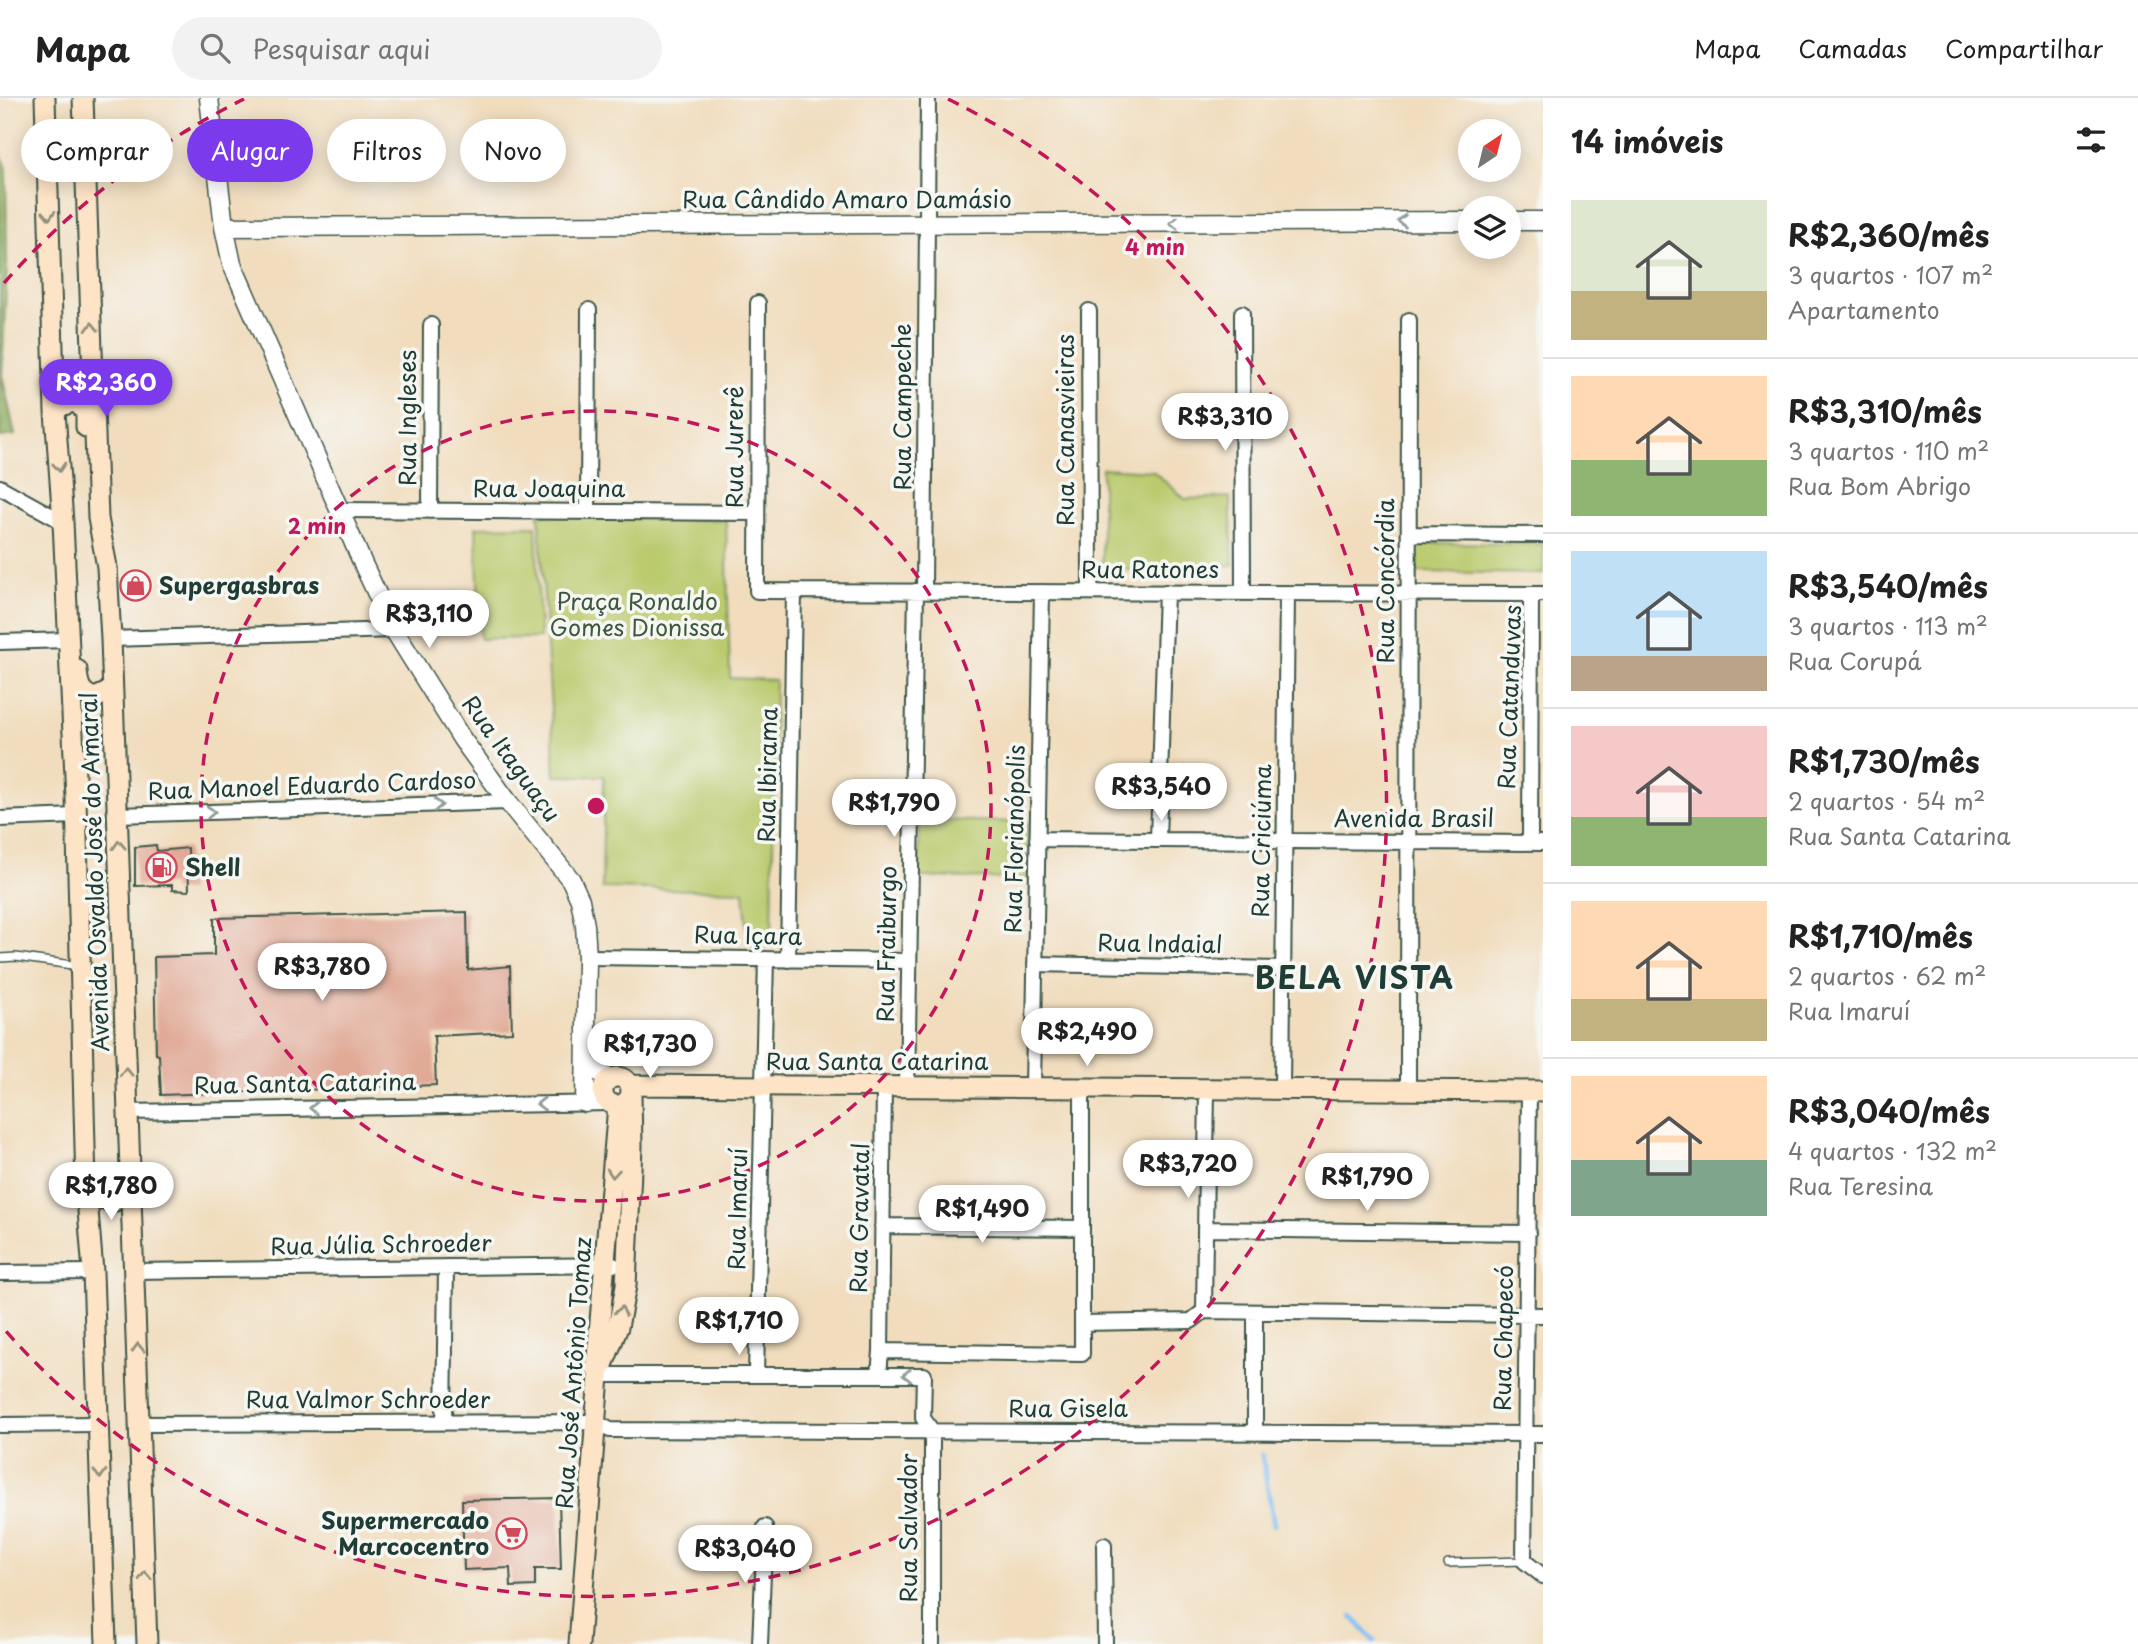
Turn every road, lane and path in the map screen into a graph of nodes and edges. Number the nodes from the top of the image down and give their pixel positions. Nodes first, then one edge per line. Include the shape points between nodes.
1 (45, 98) edge
2 (83, 98) edge
3 (209, 98) edge
4 (928, 98) edge
5 (1458, 221) edge
6 (1521, 221) edge
7 (1543, 221) edge
8 (927, 224) junction
9 (224, 227) junction
10 (758, 303) dead end
11 (589, 310) dead end
12 (1089, 311) dead end
13 (1242, 313) dead end
14 (1409, 320) dead end
15 (431, 325) dead end
16 (55, 412) junction
17 (0, 487) edge
18 (340, 510) junction
19 (430, 511) junction
20 (587, 512) junction
21 (757, 513) junction
22 (98, 518) junction
23 (63, 522) junction
24 (1409, 534) junction
25 (1543, 535) edge
26 (757, 591) joint
27 (794, 591) junction
28 (920, 591) junction
29 (1042, 592) junction
30 (1090, 592) junction
31 (1166, 592) junction
32 (1243, 593) junction
33 (1287, 593) junction
34 (1409, 593) junction
35 (1539, 594) edge
36 (66, 600) junction
37 (394, 630) junction
38 (111, 639) junction
39 (67, 640) junction
40 (0, 642) edge
41 (113, 690) junction
42 (508, 802) junction
43 (118, 815) junction
44 (76, 816) junction
45 (0, 819) edge
46 (1037, 839) junction
47 (1158, 840) junction
48 (1285, 841) junction
49 (1408, 842) junction
50 (1536, 843) edge
51 (587, 957) junction
52 (0, 958) edge
53 (766, 960) junction
54 (788, 960) junction
55 (909, 961) junction
56 (1035, 964) junction
57 (79, 967) junction
58 (1283, 969) junction
59 (586, 1062) junction
60 (609, 1079) joint
61 (764, 1086) junction
62 (884, 1086) junction
63 (907, 1087) junction
64 (1033, 1087) junction
65 (1082, 1088) junction
66 (1207, 1088) junction
67 (1282, 1089) junction
68 (1408, 1090) junction
69 (1536, 1091) edge
70 (622, 1097) junction
71 (586, 1103) junction
72 (128, 1112) junction
73 (86, 1186) junction
74 (129, 1186) junction
75 (882, 1226) junction
76 (1082, 1228) junction
77 (1205, 1229) junction
78 (1528, 1233) junction
79 (605, 1265) junction
80 (628, 1265) junction
81 (446, 1267) junction
82 (134, 1271) junction
83 (93, 1272) junction
84 (0, 1273) edge
85 (1204, 1311) junction
86 (1255, 1312) junction
87 (1526, 1315) junction
88 (1543, 1315) edge
89 (1082, 1323) junction
90 (880, 1351) junction
91 (599, 1375) junction
92 (756, 1375) junction
93 (880, 1375) junction
94 (595, 1422) junction
95 (444, 1423) junction
96 (98, 1424) junction
97 (141, 1424) junction
98 (0, 1425) edge
99 (932, 1431) junction
100 (1255, 1433) junction
101 (1525, 1434) junction
102 (1543, 1434) edge
103 (765, 1527) dead end
104 (1104, 1545) dead end
105 (1524, 1561) junction
106 (1448, 1563) dead end
107 (1543, 1576) edge
108 (151, 1641) edge
109 (106, 1644) edge
110 (579, 1644) edge
111 (760, 1644) edge
112 (932, 1644) edge
113 (1105, 1644) edge

1 -> 16 main road, Avenida Osvaldo José do Amaral
22 -> 2 main road, Avenida Osvaldo José do Amaral
3 - 9 street, Rua Itaguaçu
4 - 8 street, Rua Campeche
5 -> 8 street, Rua Cândido Amaro Damásio
6 - 7 street
8 - 9 street, Rua Cândido Amaro Damásio
8 - 28 street, Rua Campeche
9 - 18 street, Rua Itaguaçu via 239,281
10 - 21 street, Rua Jurerê
11 - 20 street
12 - 30 street, Rua Canasvieiras
13 - 32 street
14 - 24 street, Rua Concórdia
15 - 19 street, Rua Ingleses
16 - 22 main road via 76,401 86,412 87,478
16 -> 23 main road, Avenida Osvaldo José do Amaral
17 - 23 street
18 - 19 street, Rua Joaquina
18 - 37 street, Rua Itaguaçu
19 - 20 street, Rua Joaquina
20 - 21 street, Rua Joaquina
21 - 26 street, Rua Jurerê
22 - 38 main road, Avenida Osvaldo José do Amaral via 107,567
23 - 36 main road, Avenida Osvaldo José do Amaral
24 - 25 street
24 - 34 street, Rua Concórdia
26 - 27 street, Rua Ratones
27 - 28 street, Rua Ratones
27 - 54 street, Rua Ibirama
28 - 29 street, Rua Ratones
28 - 55 street, Rua Fraiburgo
29 - 30 street, Rua Ratones
29 - 46 street, Rua Florianópolis
30 - 31 street, Rua Ratones
31 - 32 street, Rua Ratones
31 - 47 street
32 - 33 street, Rua Ratones
33 - 34 street, Rua Ratones
33 - 48 street, Rua Criciúma
34 - 35 street, Rua Ratones
34 - 49 street, Rua Concórdia
35 - 50 street, Rua Catanduvas via 1531,601
36 - 39 main road, Avenida Osvaldo José do Amaral
36 - 41 main road via 76,634 78,685 95,698
37 - 38 street
37 - 42 street, Rua Itaguaçu via 462,739
38 - 41 main road, Avenida Osvaldo José do Amaral
39 - 40 street
39 - 44 main road, Avenida Osvaldo José do Amaral
41 - 43 main road, Avenida Osvaldo José do Amaral
43 -> 42 street, Rua Manoel Eduardo Cardoso
42 - 51 street, Rua Itaguaçu via 571,880 583,913
72 -> 43 main road, Avenida Osvaldo José do Amaral
44 - 45 street
44 - 57 main road, Avenida Osvaldo José do Amaral
46 - 47 street, Avenida Brasil
46 - 56 street, Rua Florianópolis
47 - 48 street, Avenida Brasil
48 - 49 street, Avenida Brasil
48 - 58 street, Rua Criciúma
49 - 50 street, Avenida Brasil
49 - 68 street, Rua Concórdia
51 - 53 street, Rua Içara
51 - 59 street, Rua Itaguaçu
52 - 57 lane
53 - 54 street, Rua Içara
53 - 61 street, Rua Imaruí
54 - 55 street, Rua Içara
55 - 63 street, Rua Fraiburgo
56 - 58 street, Rua Indaial
56 - 64 street, Rua Florianópolis
57 - 73 main road, Avenida Osvaldo José do Amaral
58 - 67 street, Rua Criciúma
59 - 60 street
59 - 71 street, Rua Itaguaçu
60 - 70 main road via 621,1077
61 - 62 main road, Rua Santa Catarina
61 - 70 main road, Rua Santa Catarina
61 - 92 street, Rua Imaruí
62 - 63 main road, Rua Santa Catarina
62 - 75 street, Rua Gravatal
63 - 64 main road, Rua Santa Catarina
64 - 65 main road, Rua Santa Catarina
65 - 66 main road, Rua Santa Catarina
65 - 76 street
66 - 67 main road, Rua Santa Catarina
66 - 77 street
67 - 68 main road, Rua Santa Catarina
68 - 69 main road, Rua Santa Catarina
69 - 78 street, Rua Chapecó
70 - 71 street, Rua Santa Catarina
70 -> 79 main road, Rua José Antônio Tomaz
70 - 80 main road via 632,1146
71 -> 72 street, Rua Santa Catarina
72 - 74 main road, Avenida Osvaldo José do Amaral
73 - 74 main road via 113,1202
73 - 83 main road, Avenida Osvaldo José do Amaral
74 - 82 main road, Avenida Osvaldo José do Amaral
75 - 76 street
75 - 90 street, Rua Gravatal
76 - 89 street
77 - 78 street
77 - 85 street
78 - 87 street, Rua Chapecó
79 - 80 street, Rua Júlia Schroeder
79 - 81 street, Rua Júlia Schroeder
79 - 91 main road, Rua José Antônio Tomaz
91 -> 80 main road via 623,1306
81 - 82 street, Rua Júlia Schroeder
81 - 95 street
97 -> 82 main road, Avenida Osvaldo José do Amaral
83 - 84 street
83 - 96 main road, Avenida Osvaldo José do Amaral
85 - 86 street
85 - 89 street via 1191,1321
86 - 87 street
86 - 100 street
87 - 88 street
87 - 101 street, Rua Chapecó
89 - 90 street via 1082,1354
90 - 93 street, Rua Gravatal
91 - 92 street
91 - 94 main road, Rua José Antônio Tomaz
92 - 93 street
99 -> 93 street, Rua Salvador via 923,1418 924,1375
94 - 95 street, Rua Valmor Schroeder
94 - 99 street, Rua Gisela via 610,1430
94 - 110 main road, Rua José Antônio Tomaz
95 - 97 street, Rua Valmor Schroeder
96 - 98 street
96 -> 109 main road, Avenida Osvaldo José do Amaral
108 -> 97 main road, Avenida Osvaldo José do Amaral
99 - 100 street, Rua Gisela
99 - 112 street, Rua Salvador
100 - 101 street, Rua Gisela
101 - 102 street, Rua Gisela
101 - 105 street, Rua Chapecó
103 - 111 street
104 - 113 street
105 - 106 lane
105 - 107 street

